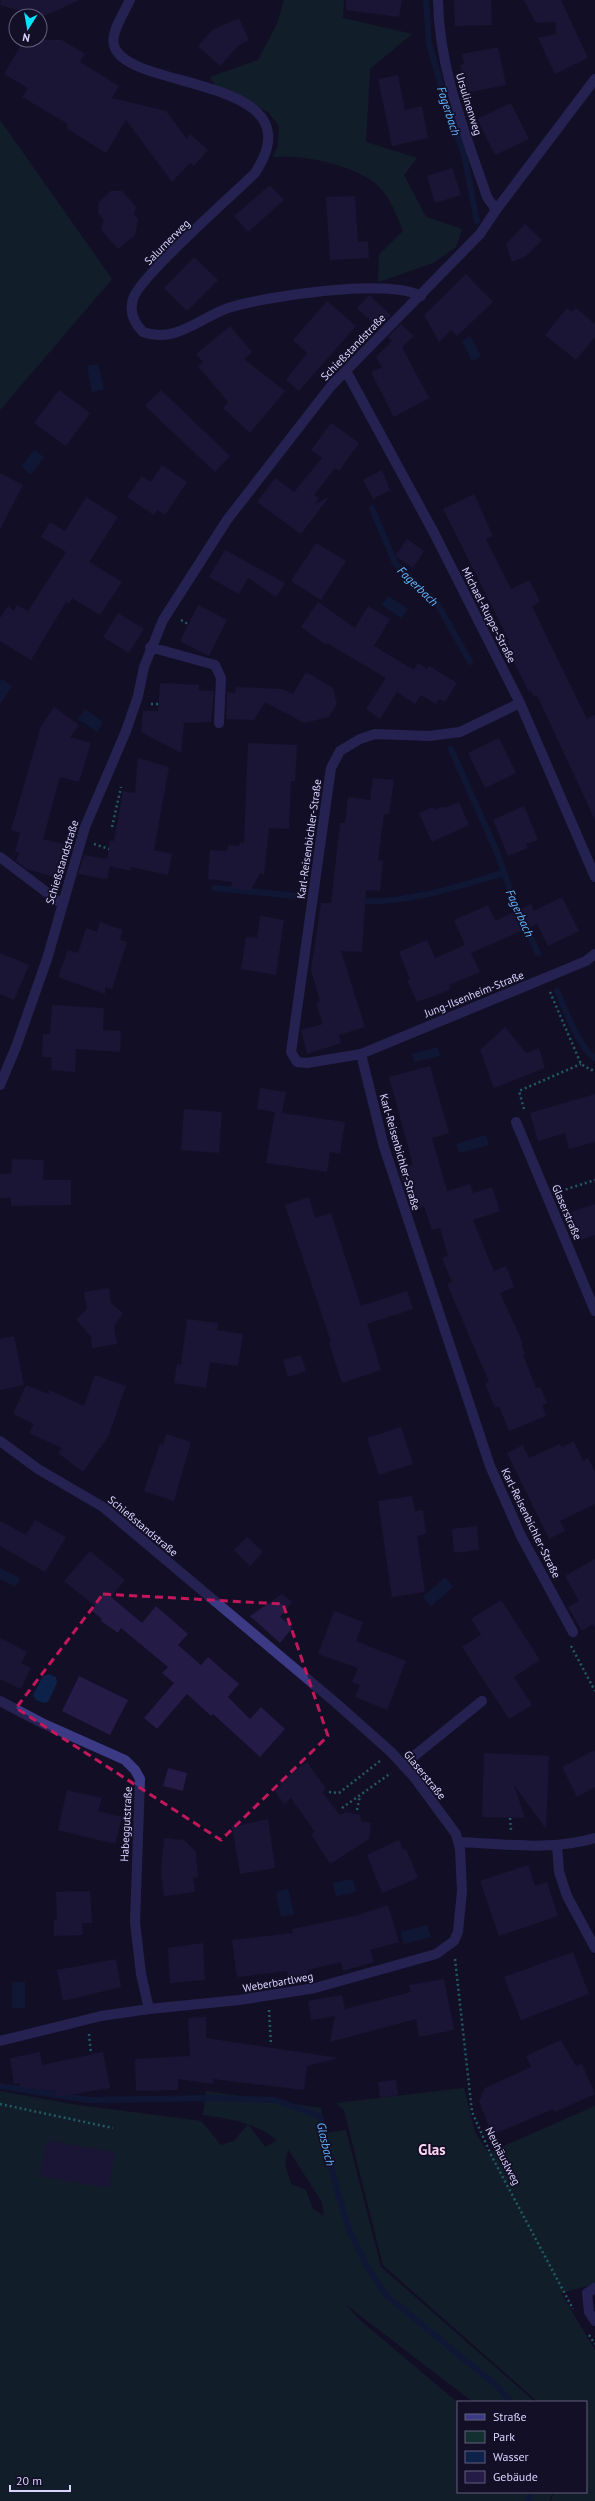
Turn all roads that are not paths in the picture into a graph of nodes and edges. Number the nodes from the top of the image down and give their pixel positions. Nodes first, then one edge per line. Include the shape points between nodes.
1 (130, 0) edge
2 (438, 0) edge
3 (595, 79) edge
4 (496, 210) junction
5 (421, 296) junction
6 (346, 371) junction
7 (150, 647) junction
8 (520, 703) junction
9 (218, 723) dead end
10 (0, 857) edge
11 (595, 877) edge
12 (62, 904) junction
13 (595, 954) edge
14 (361, 1054) junction
15 (0, 1085) edge
16 (516, 1122) road end
17 (595, 1311) edge
18 (0, 1441) edge
19 (573, 1632) dead end
20 (262, 1640) joint
21 (0, 1701) edge
22 (482, 1701) dead end
23 (403, 1765) junction
24 (595, 1838) edge
25 (459, 1842) junction
26 (557, 1845) junction
27 (595, 1948) edge
28 (149, 2008) junction
29 (0, 2041) edge
30 (595, 2288) edge
31 (595, 2321) edge

1 - 5 street, Salurnerweg via 114,35 113,44 116,52 126,61 138,66 191,82 251,108 264,119 268,132 263,161 255,174 179,246 136,293 132,312 134,321 143,332 162,336 172,334 227,309 297,294 399,288
2 - 4 street, Ursulinenweg via 443,59 454,102 487,197
3 - 4 street, Schießstandstraße
4 - 5 street, Schießstandstraße via 480,234
5 - 6 street, Schießstandstraße
6 - 7 street, Schießstandstraße via 286,442 223,526 163,620
6 - 8 street, Michael-Ruppe-Straße via 433,531
7 - 9 street via 215,665 221,678
7 - 12 street, Schießstandstraße via 138,696 85,827
8 - 11 street, Michael-Ruppe-Straße
8 - 14 street, Karl-Reisenbichler-Straße via 476,725 451,734 430,736 383,733 360,738 340,751 331,768 291,1052 297,1062
10 - 12 street
12 - 15 street, Schießstandstraße via 47,959
13 - 14 street, Jung-Ilsenheim-Straße via 586,961 544,979
14 - 19 street, Karl-Reisenbichler-Straße via 384,1147 490,1466 521,1536
16 - 17 street, Glaserstraße
18 - 20 street, Schießstandstraße via 38,1469 103,1507
20 - 23 street, Glaserstraße
21 - 28 street, Habeggutstraße via 42,1723 126,1760 136,1770 140,1779 135,1922 141,1974
22 - 23 street
23 - 25 street, Glaserstraße via 450,1825
24 - 26 street
25 - 26 street
25 - 28 street, Weberbartlweg via 462,1891 458,1932 454,1941 436,1954 315,1988 239,2000
26 - 27 street via 559,1872 567,1896
28 - 29 street, Weberbartlweg via 101,2016
30 - 31 street via 587,2293 588,2312

